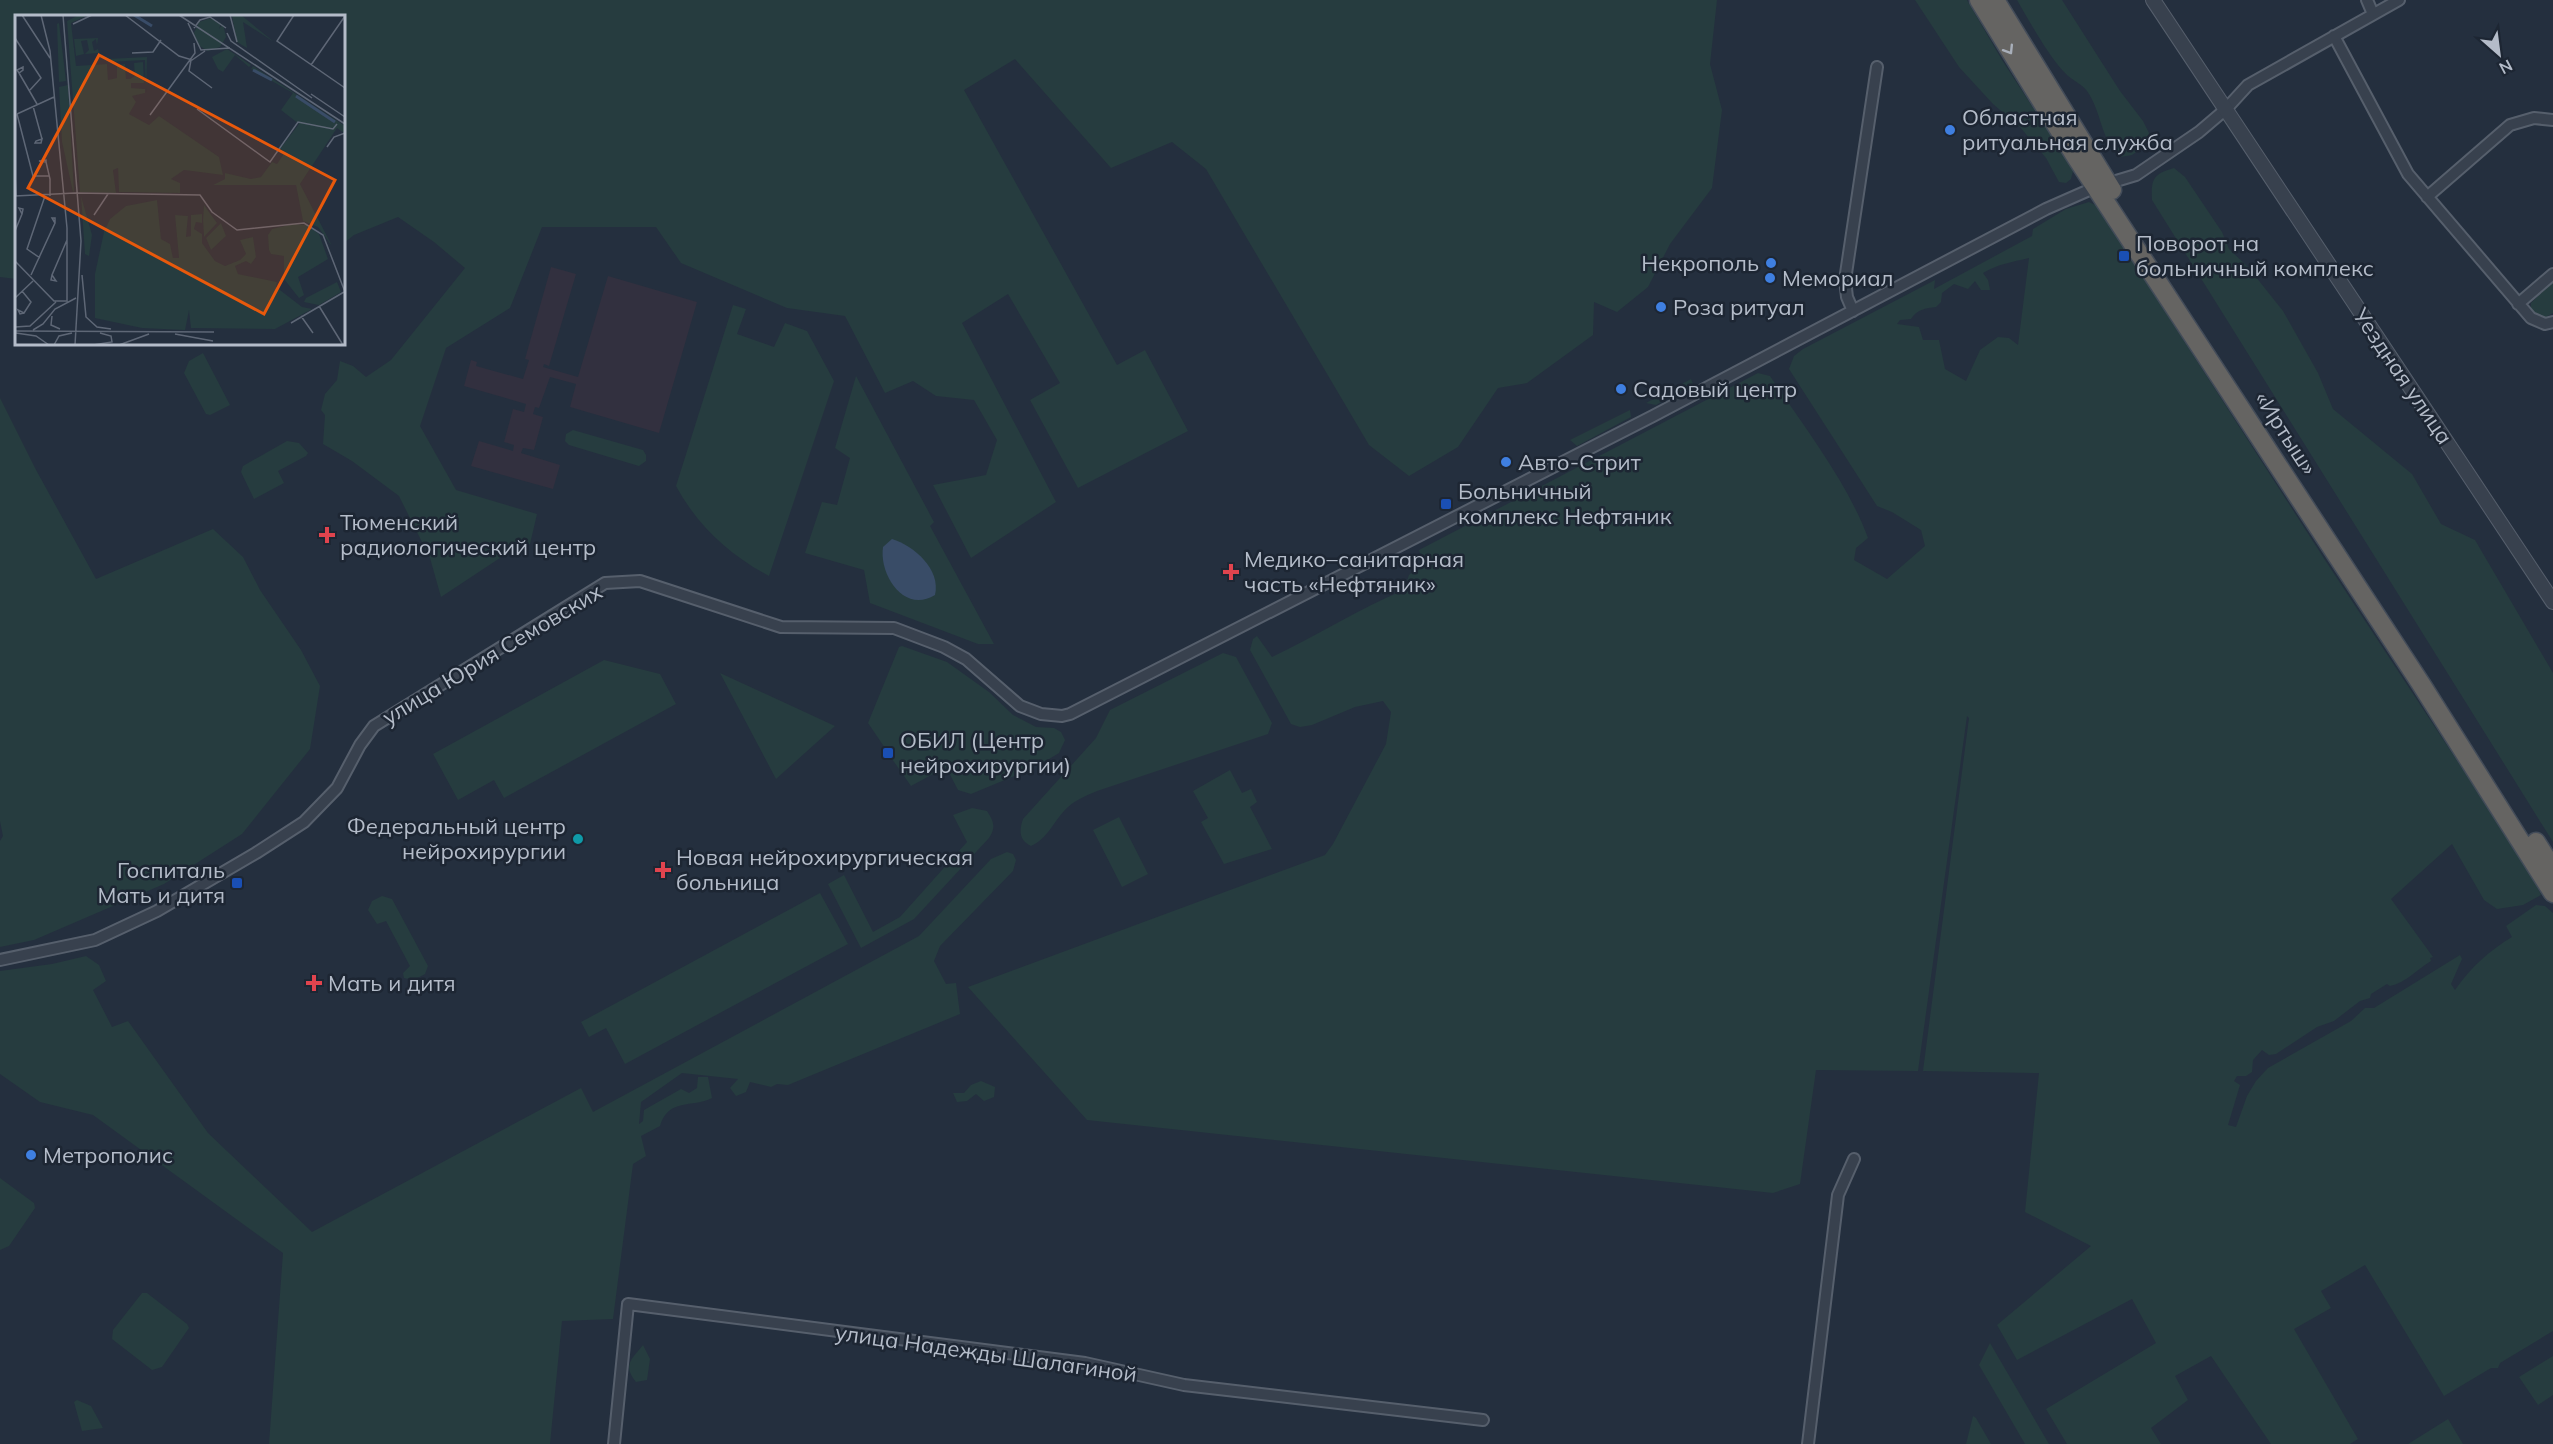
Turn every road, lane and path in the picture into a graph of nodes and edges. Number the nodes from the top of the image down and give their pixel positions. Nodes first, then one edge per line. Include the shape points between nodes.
1 (1979, 0) edge
2 (1995, 0) edge
3 (2153, 0) edge
4 (2367, 0) edge
5 (2399, 0) edge
6 (2373, 14) junction
7 (2334, 36) junction
8 (1876, 67) dead end
9 (2226, 109) junction
10 (2553, 120) edge
11 (2103, 186) junction
12 (2427, 197) junction
13 (2553, 274) edge
14 (2518, 304) junction
15 (1853, 311) junction
16 (2553, 322) edge
17 (2553, 603) edge
18 (2553, 869) edge
19 (2553, 893) edge
20 (0, 960) edge
21 (1854, 1159) dead end
22 (1483, 1420) dead end
23 (614, 1444) edge
24 (1808, 1444) edge

1 -> 11 highway, «Иртыш»
2 - 11 highway, «Иртыш»
3 - 9 street, Уездная улица
4 - 6 street
5 - 6 street
6 - 7 street
7 - 9 street via 2248,85
7 - 12 street via 2397,155
8 - 15 street via 1845,280
9 - 11 street via 2136,175
9 - 17 street, Уездная улица
10 - 12 street via 2534,118 2510,125
11 - 15 street via 2046,209
11 - 18 highway, «Иртыш» via 2425,667
11 - 19 highway, «Иртыш»
12 - 14 street
13 - 14 street
14 - 16 street via 2537,323
15 - 20 street, улица Юрия Семовских via 1062,716 1020,706 966,659 894,628 781,627 640,581 605,583 374,726 337,788 304,822 256,853 157,911 94,940
21 - 24 street via 1838,1195
22 - 23 street, улица Надежды Шалагиной via 1184,1385 1085,1363 628,1304

